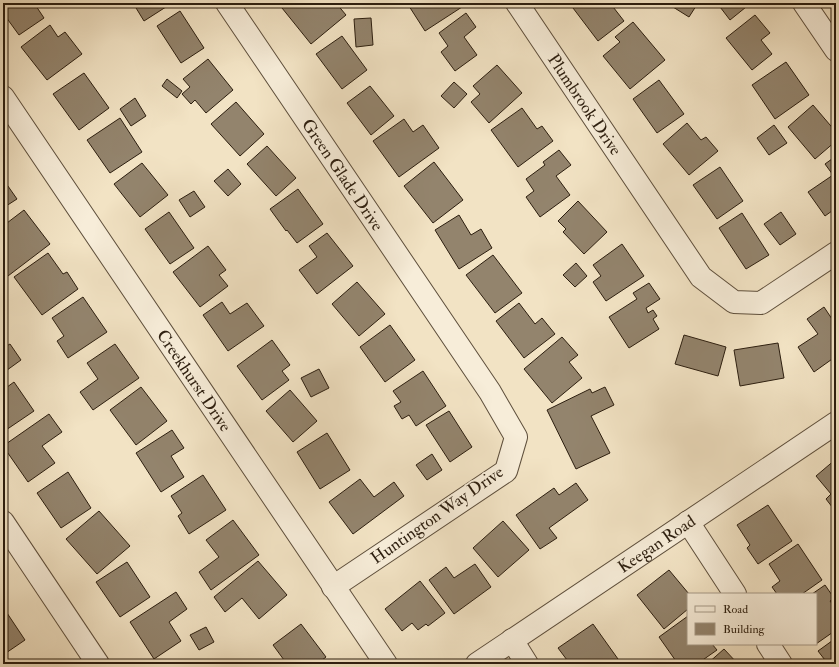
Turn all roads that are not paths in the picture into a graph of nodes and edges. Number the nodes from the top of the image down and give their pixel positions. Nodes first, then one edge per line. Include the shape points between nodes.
1 (227, 3) edge
2 (517, 3) edge
3 (804, 3) edge
4 (836, 50) edge
5 (3, 97) edge
6 (836, 253) edge
7 (460, 346) joint
8 (836, 423) edge
9 (3, 522) edge
10 (688, 522) junction
11 (333, 587) junction
12 (734, 593) edge
13 (512, 640) junction
14 (769, 645) edge
15 (95, 660) edge
16 (386, 664) edge
17 (476, 664) edge
18 (527, 664) edge
19 (781, 664) edge

1 - 7 street, Green Glade Drive
2 - 6 street, Plumbrook Drive via 701,278 734,302 761,303
3 - 4 street
5 - 11 street, Creekhurst Drive
7 - 11 street, Huntington Way Drive via 516,437 506,471
8 - 10 street, Keegan Road
9 - 15 street
10 - 12 street
10 - 13 street, Keegan Road
11 - 16 street, Creekhurst Drive
13 - 17 street, Keegan Road
13 - 18 street
14 - 19 street

